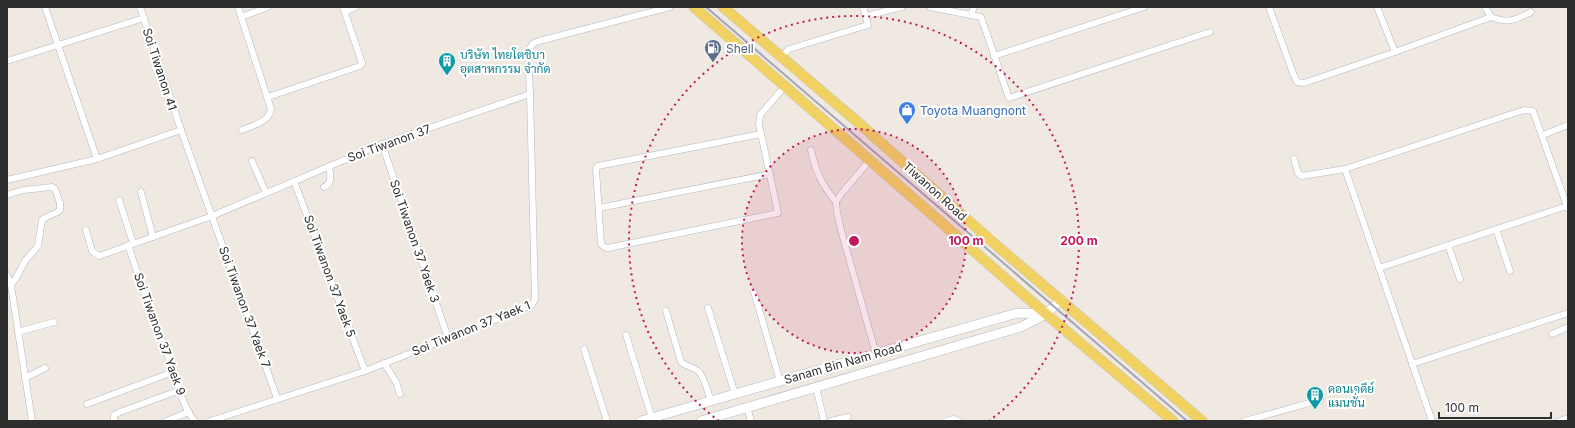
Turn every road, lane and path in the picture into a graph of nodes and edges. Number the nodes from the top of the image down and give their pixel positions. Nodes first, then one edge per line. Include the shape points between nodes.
1 (45, 7) edge
2 (140, 7) edge
3 (238, 7) edge
4 (268, 7) edge
5 (356, 7) edge
6 (670, 7) edge
7 (694, 7) edge
8 (723, 7) edge
9 (863, 7) edge
10 (902, 7) edge
11 (930, 7) edge
12 (974, 7) edge
13 (1144, 7) edge
14 (1269, 7) edge
15 (1377, 7) edge
16 (1486, 7) edge
17 (344, 10) edge
18 (1531, 12) dead end
19 (971, 15) junction
20 (241, 16) junction
21 (866, 16) junction
22 (1491, 17) junction
23 (144, 18) junction
24 (1210, 32) dead end
25 (58, 45) junction
26 (1396, 52) junction
27 (994, 56) junction
28 (781, 57) junction
29 (7, 60) edge
30 (786, 86) junction
31 (530, 94) junction
32 (268, 97) junction
33 (1568, 125) edge
34 (181, 130) junction
35 (242, 130) dead end
36 (761, 134) junction
37 (1543, 135) junction
38 (382, 144) junction
39 (811, 150) dead end
40 (97, 159) junction
41 (870, 160) junction
42 (1294, 160) dead end
43 (252, 161) dead end
44 (328, 166) junction
45 (1345, 169) junction
46 (770, 174) junction
47 (7, 179) edge
48 (294, 181) junction
49 (324, 187) dead end
50 (141, 192) dead end
51 (266, 193) junction
52 (7, 195) edge
53 (119, 200) dead end
54 (836, 202) junction
55 (1567, 207) edge
56 (599, 208) junction
57 (212, 216) junction
58 (1496, 229) junction
59 (86, 230) dead end
60 (153, 237) junction
61 (131, 244) junction
62 (1448, 245) junction
63 (1380, 268) junction
64 (1510, 271) dead end
65 (7, 275) edge
66 (1460, 279) dead end
67 (11, 285) junction
68 (754, 292) dead end
69 (1061, 300) junction
70 (708, 308) dead end
71 (666, 311) dead end
72 (1046, 314) junction
73 (1568, 314) edge
74 (54, 322) dead end
75 (1568, 327) edge
76 (18, 332) junction
77 (1552, 334) dead end
78 (626, 335) dead end
79 (448, 338) junction
80 (584, 349) dead end
81 (876, 354) junction
82 (384, 363) junction
83 (1412, 364) junction
84 (45, 368) dead end
85 (365, 371) junction
86 (173, 372) junction
87 (25, 378) junction
88 (780, 381) junction
89 (816, 387) junction
90 (180, 390) junction
91 (400, 394) dead end
92 (735, 394) junction
93 (277, 398) junction
94 (1320, 400) dead end
95 (711, 401) junction
96 (87, 404) dead end
97 (747, 407) junction
98 (189, 412) junction
99 (848, 417) dead end
100 (652, 418) junction
101 (1568, 418) edge
102 (32, 421) edge
103 (114, 421) edge
104 (166, 421) edge
105 (195, 421) edge
106 (210, 421) edge
107 (607, 421) edge
108 (641, 421) edge
109 (701, 421) edge
110 (750, 421) edge
111 (824, 421) edge
112 (832, 421) edge
113 (947, 421) edge
114 (960, 421) edge
115 (1173, 421) edge
116 (1202, 421) edge
117 (1246, 421) edge
118 (1432, 421) edge
119 (1560, 421) edge

1 - 25 street
2 - 23 street, Soi Tiwanon 41
3 - 20 street
4 - 20 street
5 - 17 street
6 - 31 street via 539,40 532,44 528,53
7 - 30 main road, Tiwanon Road
8 - 28 main road, Tiwanon Road
9 - 21 street
10 - 21 street
11 - 19 street
12 - 19 street
13 - 27 street
14 - 26 street via 1297,82 1304,83
15 - 26 street
16 - 22 street
17 - 32 street via 362,62 357,68
18 - 22 street via 1506,21
19 - 27 street via 981,18
20 - 32 street
21 - 28 street via 868,25 789,49
22 - 26 street
23 - 25 street
23 - 34 street, Soi Tiwanon 41
24 - 27 street via 1009,98
25 - 29 street
25 - 40 street
28 - 69 main road, Tiwanon Road
30 - 36 street via 760,115
30 - 41 main road, Tiwanon Road
31 - 38 street, Soi Tiwanon 37
31 - 79 street, Soi Tiwanon 37 Yaek 1 via 534,302
32 - 35 street via 272,109 270,115 265,120
33 - 37 street
34 - 40 street
34 - 57 street, Soi Tiwanon 41
36 - 46 street
36 - 56 street via 598,166 596,169
37 - 45 street via 1533,111 1524,110
37 - 55 street
38 - 44 street, Soi Tiwanon 37
38 - 79 street, Soi Tiwanon 37 Yaek 3
39 - 54 street via 815,169
40 - 47 street
41 - 54 street
41 - 72 main road, Tiwanon Road
42 - 45 street via 1298,173 1302,176
43 - 51 street
44 - 48 street, Soi Tiwanon 37
44 - 49 street via 330,181 329,185
45 - 63 street
46 - 56 street
46 - 56 street via 778,213 608,248 601,244
48 - 51 street, Soi Tiwanon 37
48 - 85 street, Soi Tiwanon 37 Yaek 5
50 - 60 street
51 - 57 street, Soi Tiwanon 37
52 - 67 street via 52,187 60,203 60,210 56,214 42,220 38,246 25,261
53 - 61 street, Soi Tiwanon 37 Yaek 9
54 - 81 street via 841,230
55 - 58 street
57 - 60 street, Soi Tiwanon 37
57 - 93 street, Soi Tiwanon 37 Yaek 7
58 - 62 street
58 - 64 street
59 - 61 street, Soi Tiwanon 37 via 92,251 98,256
60 - 61 street, Soi Tiwanon 37
61 - 86 street, Soi Tiwanon 37 Yaek 9 via 145,295
62 - 63 street
62 - 66 street
63 - 83 street
65 - 67 street
67 - 76 street
68 - 88 street
69 - 72 main road, Sanam Bin Nam Road
69 - 116 main road, Tiwanon Road
70 - 92 street
71 - 95 street via 681,362 686,367 700,372
72 - 81 main road, Sanam Bin Nam Road via 1017,313
72 - 89 main road, Sanam Bin Nam Road via 1021,327
72 - 115 main road, Tiwanon Road
73 - 83 street
74 - 76 street
75 - 77 street
76 - 87 street
78 - 100 street
79 - 82 street, Soi Tiwanon 37 Yaek 1
80 - 107 street
81 - 88 main road, Sanam Bin Nam Road
82 - 85 street, Soi Tiwanon 37 Yaek 1
82 - 91 street
83 - 118 street
84 - 87 street
85 - 93 street, Soi Tiwanon 37 Yaek 1
86 - 90 street, Soi Tiwanon 37 Yaek 9
86 - 96 street
87 - 102 street
88 - 92 main road, Sanam Bin Nam Road
89 - 97 main road, Sanam Bin Nam Road
89 - 111 street
90 - 98 street, Soi Tiwanon 37 Yaek 9
90 - 103 street via 120,412 114,415
92 - 95 main road, Sanam Bin Nam Road
93 - 106 street, Soi Tiwanon 37 Yaek 1
94 - 117 street
95 - 100 main road, Sanam Bin Nam Road
97 - 109 main road, Sanam Bin Nam Road
97 - 110 street
98 - 104 street
98 - 105 street, Soi Tiwanon 37 Yaek 9
99 - 112 street
100 - 108 main road, Sanam Bin Nam Road
101 - 119 street
113 - 114 street

